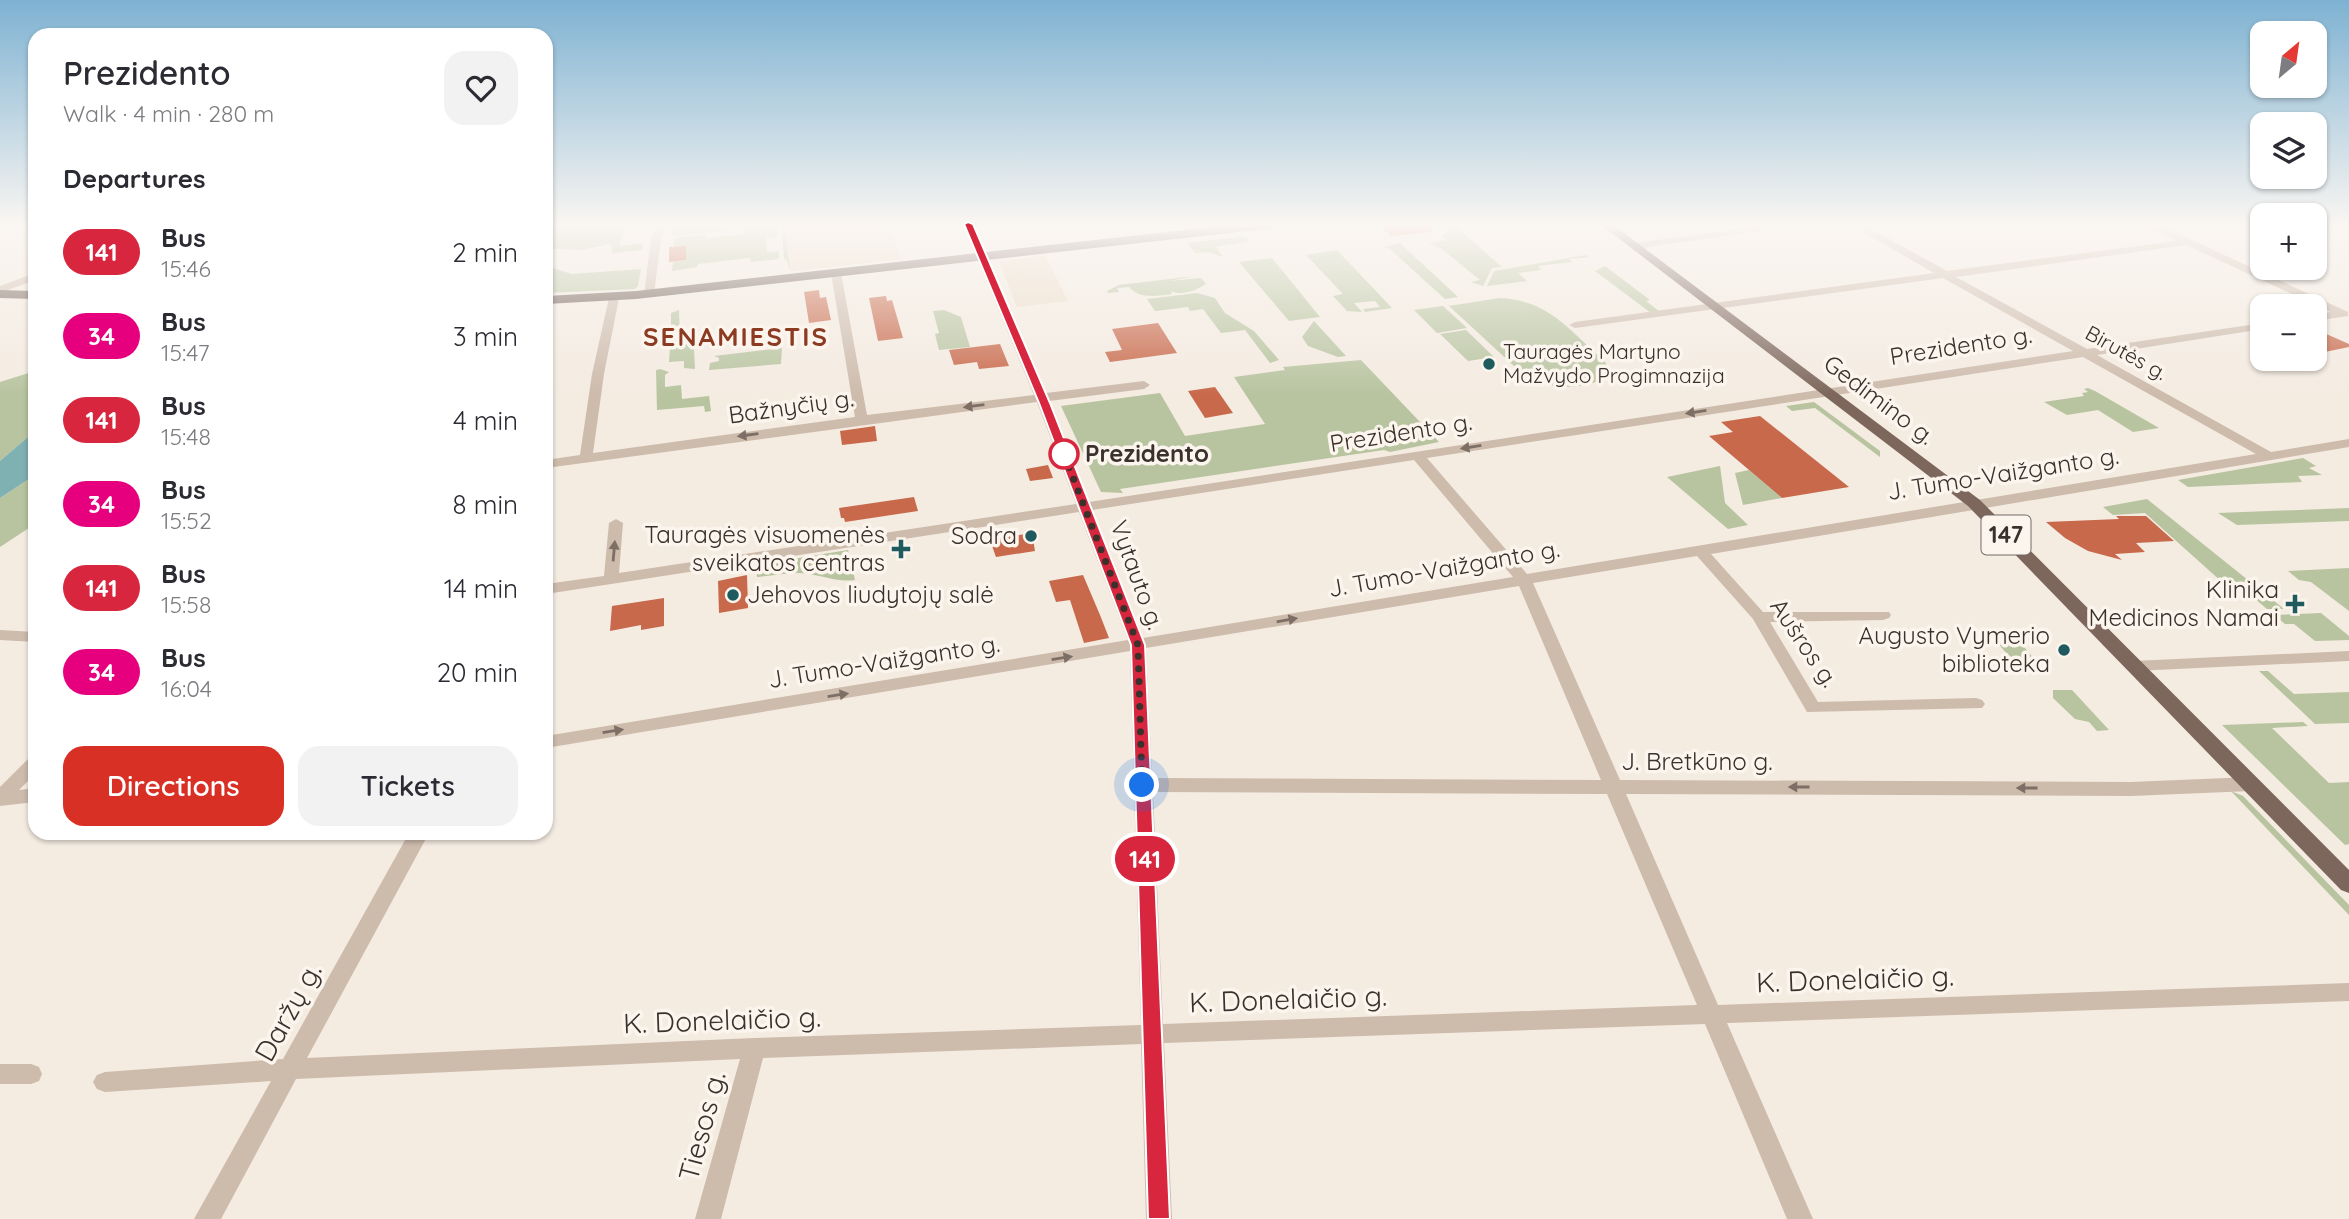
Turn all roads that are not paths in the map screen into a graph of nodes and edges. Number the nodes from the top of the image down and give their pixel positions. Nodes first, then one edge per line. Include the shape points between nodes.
1 (24, 281) edge
2 (651, 281) edge
3 (766, 281) edge
4 (837, 281) edge
5 (991, 281) edge
6 (1680, 281) edge
7 (1894, 281) edge
8 (1955, 281) edge
9 (2274, 281) edge
10 (0, 292) edge
11 (28, 294) edge
12 (649, 294) junction
13 (614, 298) junction
14 (553, 300) edge
15 (1713, 306) junction
16 (2346, 313) edge
17 (2327, 316) edge
18 (1575, 325) dead end
19 (2250, 328) edge
20 (2082, 352) junction
21 (1144, 385) dead end
22 (1827, 392) junction
23 (1042, 397) junction
24 (862, 419) junction
25 (2349, 443) edge
26 (1417, 455) junction
27 (2269, 456) junction
28 (586, 458) junction
29 (553, 463) edge
30 (1974, 503) junction
31 (1085, 505) junction
32 (616, 523) dead end
33 (1700, 551) junction
34 (611, 579) junction
35 (1524, 580) junction
36 (553, 588) edge
37 (1883, 615) dead end
38 (1759, 617) junction
39 (0, 635) edge
40 (28, 637) edge
41 (1138, 645) junction
42 (2349, 656) edge
43 (2134, 666) junction
44 (1976, 704) dead end
45 (553, 741) edge
46 (28, 770) edge
47 (2251, 784) junction
48 (1142, 785) junction
49 (1614, 786) junction
50 (28, 796) edge
51 (0, 798) edge
52 (415, 840) edge
53 (2349, 884) edge
54 (2349, 992) edge
55 (1711, 1014) junction
56 (1152, 1034) junction
57 (754, 1048) junction
58 (290, 1069) junction
59 (0, 1074) edge
60 (31, 1074) dead end
61 (105, 1082) dead end
62 (206, 1219) edge
63 (708, 1219) edge
64 (1159, 1219) edge
65 (1800, 1219) edge

1 - 10 street
2 - 12 street
3 - 12 highway
4 - 24 street
5 - 23 street, Vytauto g.
6 - 15 main road, Gedimino g. / 147
7 - 15 street
8 - 20 street, Birutės g.
9 - 16 street
10 - 11 highway
12 - 13 highway
13 - 14 highway
13 - 28 street
15 - 18 street
15 - 22 main road, Gedimino g. / 147
16 - 17 street
19 - 20 street, Prezidento g.
20 - 22 street, Prezidento g.
20 - 27 street, Birutės g.
21 - 23 street, Bažnyčių g.
22 -> 26 street, Prezidento g.
22 - 30 main road, Gedimino g. / 147
23 -> 24 street, Bažnyčių g.
23 - 31 street, Vytauto g.
24 -> 28 street, Bažnyčių g.
25 - 27 street, J. Tumo-Vaižganto g.
26 - 31 street, Prezidento g.
26 - 35 street
27 - 30 street, J. Tumo-Vaižganto g.
28 - 29 street, Bažnyčių g.
30 - 33 street, J. Tumo-Vaižganto g.
30 - 43 main road, Gedimino g. / 147
31 - 34 street, Prezidento g.
31 - 41 street, Vytauto g.
34 -> 32 street
33 - 35 street, J. Tumo-Vaižganto g.
33 - 38 street, Aušros g.
34 - 36 street, Prezidento g.
41 -> 35 street, J. Tumo-Vaižganto g.
35 - 49 street
37 - 38 street
38 - 44 street, Aušros g. via 1814,708
39 - 40 street
45 -> 41 street, J. Tumo-Vaižganto g.
41 - 48 street, Vytauto g.
42 - 43 street
43 - 47 main road, Gedimino g. / 147
46 - 51 street
47 -> 49 street, J. Bretkūno g. via 2095,788
47 - 53 main road, Gedimino g. / 147
48 - 49 street, J. Bretkūno g.
48 - 56 street, Vytauto g.
49 - 55 street
50 - 51 street
52 - 58 street, Daržų g.
54 - 55 street, K. Donelaičio g.
55 - 56 street, K. Donelaičio g.
55 - 65 street
56 - 57 street, K. Donelaičio g.
56 - 64 street, Vytauto g.
57 - 58 street, K. Donelaičio g.
57 - 63 street, Tiesos g.
58 - 61 street, K. Donelaičio g.
58 - 62 street, Daržų g.
59 - 60 street

